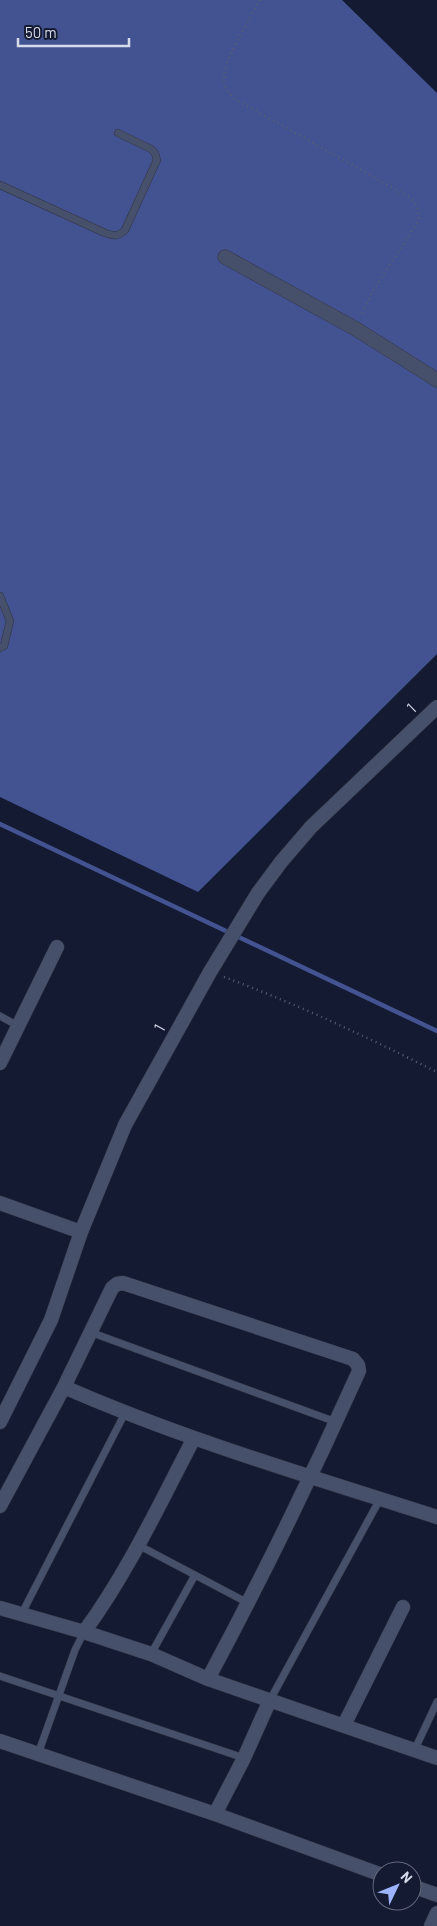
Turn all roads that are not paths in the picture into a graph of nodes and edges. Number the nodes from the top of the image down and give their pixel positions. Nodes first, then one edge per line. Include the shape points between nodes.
1 (118, 133) dead end
2 (0, 185) edge
3 (225, 258) dead end
4 (437, 380) edge
5 (0, 596) edge
6 (0, 648) edge
7 (437, 707) edge
8 (57, 948) dead end
9 (0, 1016) edge
10 (18, 1026) junction
11 (0, 1062) edge
12 (0, 1203) edge
13 (81, 1232) junction
14 (90, 1332) junction
15 (64, 1387) junction
16 (125, 1414) junction
17 (0, 1422) edge
18 (336, 1422) junction
19 (194, 1438) junction
20 (310, 1478) junction
21 (380, 1499) junction
22 (0, 1506) edge
23 (437, 1517) edge
24 (138, 1545) junction
25 (195, 1575) junction
26 (249, 1604) junction
27 (403, 1607) dead end
28 (0, 1608) edge
29 (21, 1616) junction
30 (84, 1632) junction
31 (151, 1654) junction
32 (0, 1676) edge
33 (208, 1679) junction
34 (58, 1696) junction
35 (270, 1700) junction
36 (437, 1702) edge
37 (344, 1725) junction
38 (0, 1741) edge
39 (415, 1749) junction
40 (38, 1754) junction
41 (244, 1758) junction
42 (437, 1758) edge
43 (215, 1814) junction
44 (372, 1871) edge
45 (422, 1890) edge
46 (437, 1895) edge
47 (437, 1913) edge
48 (431, 1926) edge

1 - 2 lane via 151,149 157,160 126,230 120,235 105,233
3 - 4 street via 356,329
5 - 6 lane via 10,621 4,646
7 - 13 street, 1 via 311,827 258,893 125,1125
8 - 10 street
9 - 10 lane
10 - 11 street
12 - 13 street
13 - 17 street, 1 via 48,1327
14 - 15 street
14 - 18 lane
14 - 18 street via 112,1288 123,1284 353,1359 359,1371
15 - 16 street
15 - 22 street
16 - 19 street
16 - 29 lane
18 - 20 street
19 - 20 street
19 - 24 street
20 - 21 street
20 - 26 street
21 - 23 street
21 - 35 lane
24 - 25 lane
24 - 30 street via 100,1611
25 - 26 lane
25 - 31 lane
26 - 33 street
27 - 37 street
28 - 29 street
29 - 30 street
30 - 31 street
30 - 34 lane
31 - 33 street
32 - 34 lane
33 - 35 street
34 - 40 lane
34 - 41 lane
35 - 37 street
35 - 41 street
36 - 39 lane
37 - 39 street
38 - 40 street
39 - 42 street
40 - 43 street
41 - 43 street
43 - 44 street
45 - 46 street
47 - 48 street

